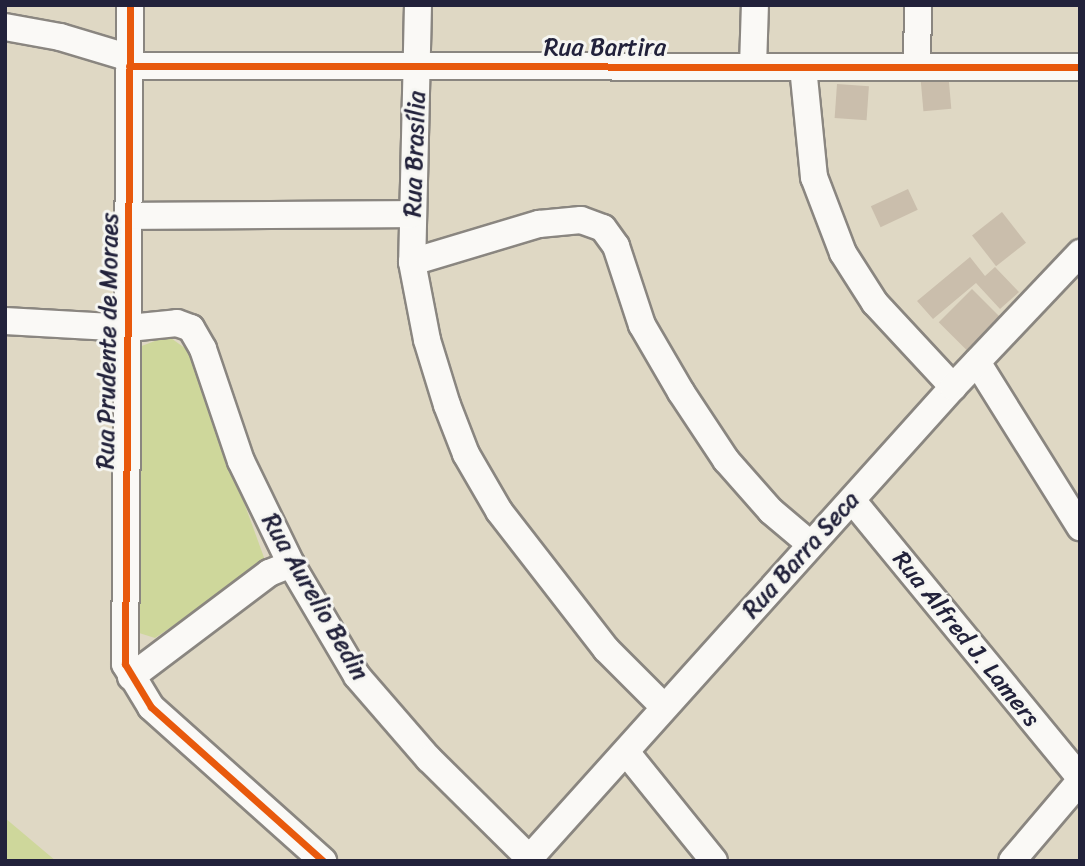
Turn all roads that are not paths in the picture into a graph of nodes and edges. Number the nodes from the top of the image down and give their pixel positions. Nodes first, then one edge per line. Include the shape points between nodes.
1 (130, 5) edge
2 (418, 5) edge
3 (755, 5) edge
4 (918, 5) edge
5 (5, 27) edge
6 (129, 62) junction
7 (917, 63) junction
8 (418, 67) junction
9 (753, 67) junction
10 (803, 67) junction
11 (1080, 67) edge
12 (412, 214) junction
13 (129, 216) junction
14 (1080, 253) edge
15 (412, 262) junction
16 (5, 321) edge
17 (129, 328) junction
18 (977, 362) junction
19 (953, 387) junction
20 (852, 500) junction
21 (1080, 527) edge
22 (810, 544) junction
23 (292, 564) junction
24 (131, 677) junction
25 (664, 707) junction
26 (626, 752) junction
27 (1076, 794) edge
28 (528, 860) edge
29 (323, 861) edge
30 (714, 861) edge
31 (1012, 861) edge

1 - 6 street, Rua Prudente de Moraes
2 - 8 street, Rua Brasília
3 - 9 street
4 - 7 street
5 - 6 street, Rua Bartira via 60,37
6 - 8 street, Rua Bartira
6 - 13 street, Rua Prudente de Moraes
7 - 10 street, Rua Bartira
7 - 11 street, Rua Bartira
8 - 9 street, Rua Bartira
8 - 12 street, Rua Brasília
9 - 10 street, Rua Bartira
10 - 19 street via 814,177 843,253 875,303
12 - 13 street
12 - 15 street, Rua Brasília
13 - 17 street, Rua Prudente de Moraes
14 - 18 street, Rua Barra Seca
15 - 22 street via 539,224 581,220 603,228 616,246 642,325 681,392 726,460 771,511
15 - 25 street, Rua Brasília via 427,340 447,405 480,477 548,578 606,649
16 - 17 street
17 - 23 street, Rua Aurelio Bedin via 177,323 191,328 203,349 241,461
17 - 24 street, Rua Prudente de Moraes via 124,651
18 - 19 street, Rua Barra Seca
18 - 21 street
19 - 20 street, Rua Barra Seca
20 - 22 street, Rua Barra Seca
20 - 27 street, Rua Alfred J. Lamers
22 - 25 street, Rua Barra Seca
23 - 24 street via 269,573
23 - 28 street, Rua Aurelio Bedin via 357,676 429,760
24 - 29 street via 151,707
25 - 26 street, Rua Barra Seca
26 - 28 street, Rua Barra Seca
26 - 30 street
27 - 31 street

